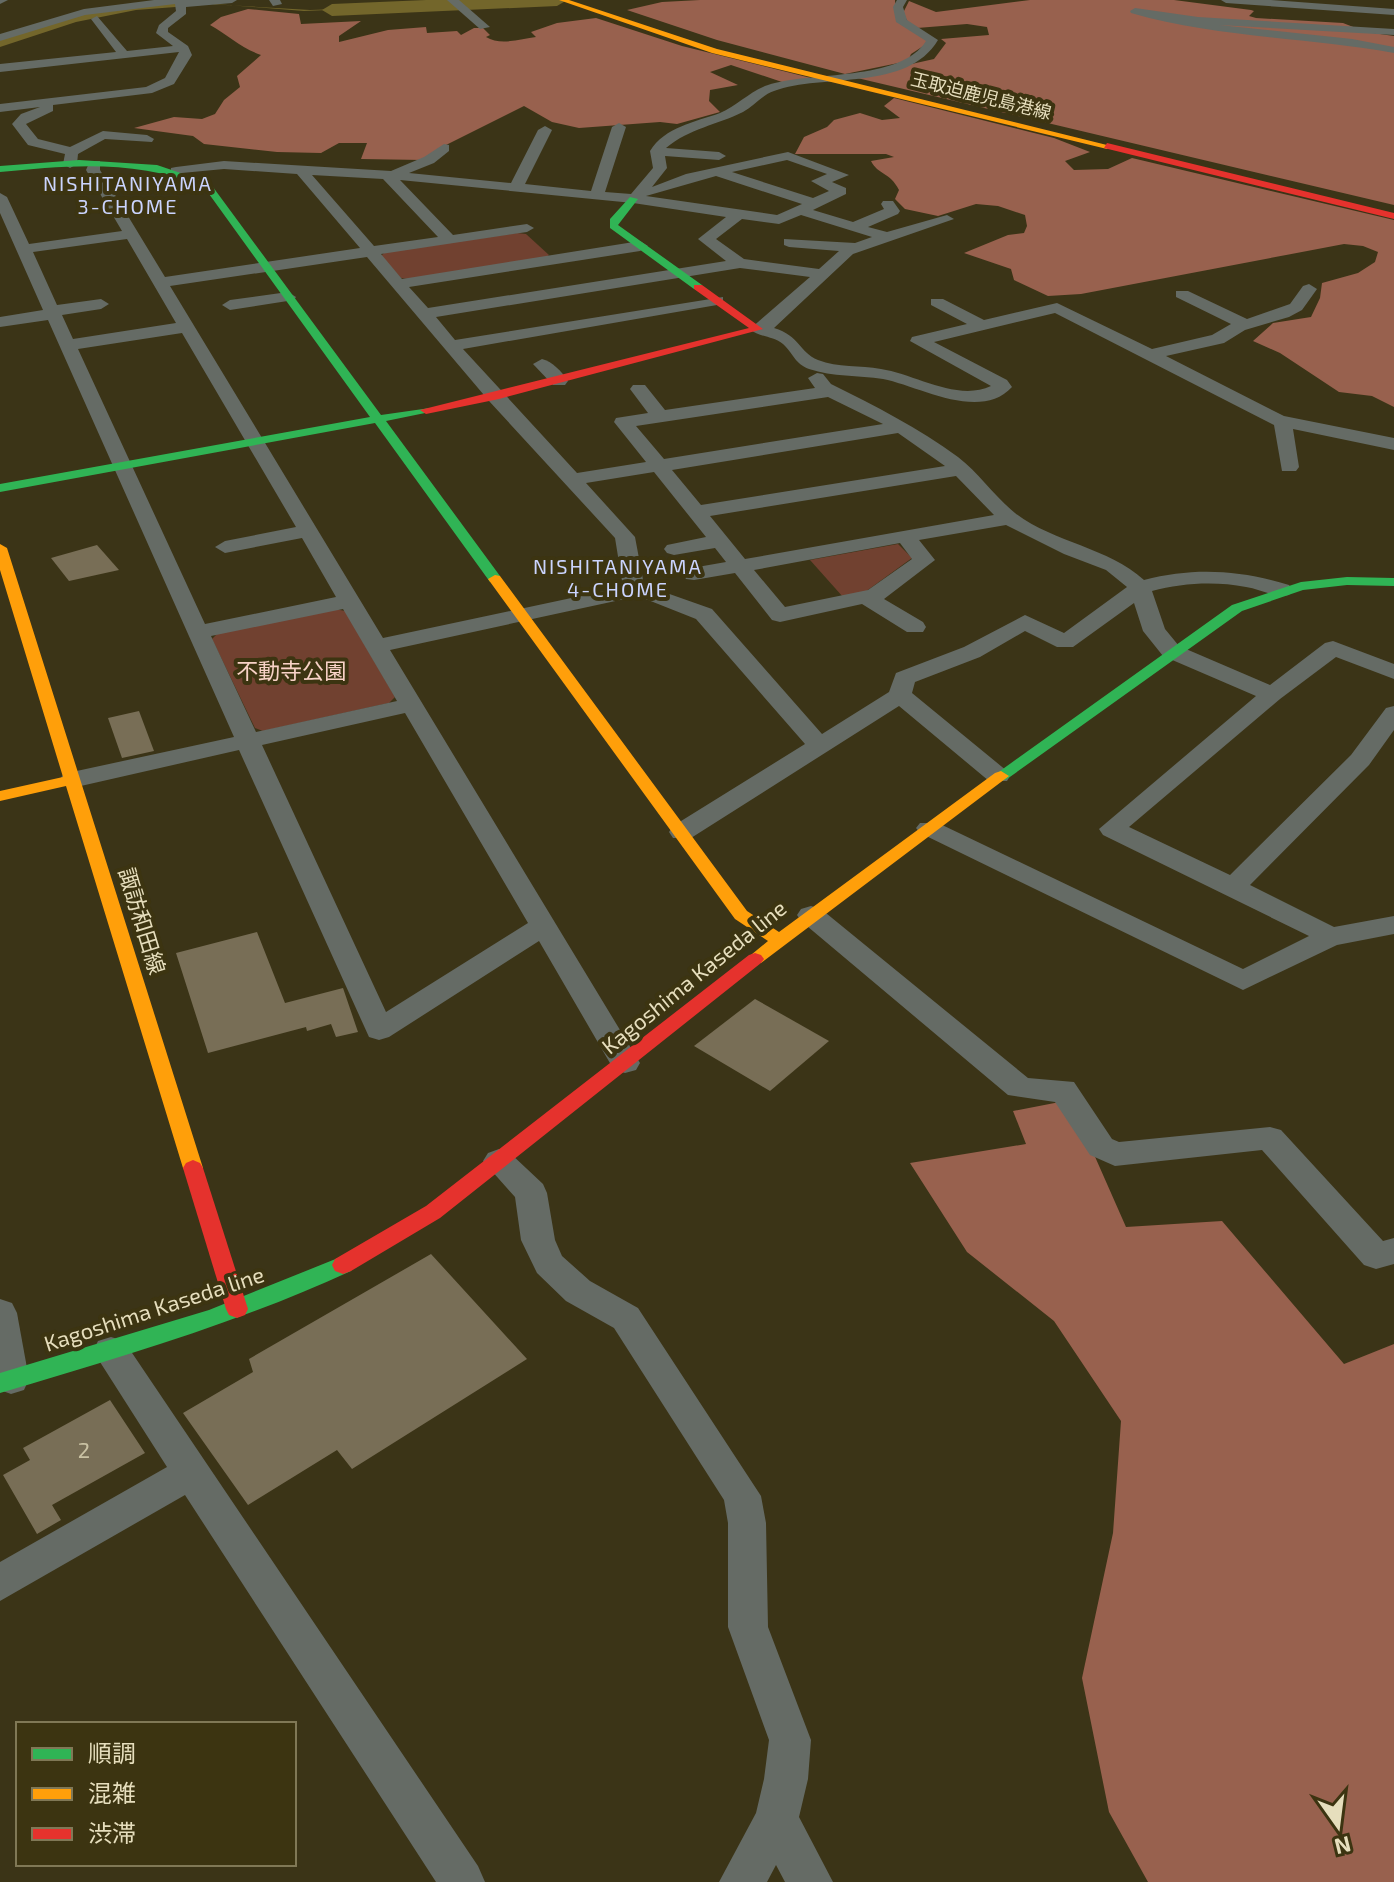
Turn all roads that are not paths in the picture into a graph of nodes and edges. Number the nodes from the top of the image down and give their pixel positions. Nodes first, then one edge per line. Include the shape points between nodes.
1 (232, 0) edge
2 (562, 0) edge
3 (578, 0) edge
4 (902, 0) edge
5 (1226, 0) edge
6 (455, 2) edge
7 (119, 3) edge
8 (180, 4) edge
9 (1394, 12) edge
10 (97, 19) junction
11 (641, 25) junction
12 (484, 27) dead end
13 (1394, 32) edge
14 (1, 36) edge
15 (20, 44) dead end
16 (184, 48) junction
17 (1394, 50) edge
18 (123, 54) junction
19 (178, 67) junction
20 (0, 68) edge
21 (163, 69) dead end
22 (53, 102) junction
23 (0, 108) edge
24 (619, 127) dead end
25 (545, 130) dead end
26 (147, 139) dead end
27 (444, 148) dead end
28 (657, 151) junction
29 (71, 158) junction
30 (427, 161) junction
31 (451, 163) dead end
32 (95, 164) junction
33 (718, 164) junction
34 (0, 169) edge
35 (300, 169) junction
36 (176, 171) junction
37 (390, 175) junction
38 (479, 184) junction
39 (516, 187) junction
40 (597, 195) junction
41 (636, 196) junction
42 (0, 197) edge
43 (813, 203) junction
44 (888, 204) dead end
45 (798, 210) junction
46 (1394, 213) edge
47 (739, 214) junction
48 (947, 219) dead end
49 (854, 227) junction
50 (131, 234) junction
51 (887, 237) junction
52 (450, 240) junction
53 (789, 242) dead end
54 (544, 243) junction
55 (640, 246) junction
56 (857, 248) junction
57 (24, 249) junction
58 (371, 252) junction
59 (740, 263) junction
60 (266, 267) junction
61 (678, 273) junction
62 (823, 274) junction
63 (160, 283) junction
64 (398, 284) junction
65 (1309, 289) dead end
66 (1182, 294) dead end
67 (288, 297) junction
68 (717, 300) junction
69 (937, 302) dead end
70 (101, 304) dead end
71 (230, 305) dead end
72 (53, 312) junction
73 (424, 314) junction
74 (0, 322) edge
75 (1245, 324) junction
76 (981, 325) junction
77 (186, 327) junction
78 (758, 329) junction
79 (67, 345) junction
80 (451, 346) junction
81 (1150, 355) junction
82 (542, 364) dead end
83 (817, 366) junction
84 (559, 381) junction
85 (734, 388) dead end
86 (639, 389) dead end
87 (829, 391) junction
88 (495, 397) junction
89 (748, 403) junction
90 (661, 417) junction
91 (379, 419) junction
92 (1283, 421) junction
93 (901, 427) junction
94 (254, 441) junction
95 (1394, 444) edge
96 (122, 465) junction
97 (659, 466) junction
98 (1289, 467) dead end
99 (961, 469) junction
100 (571, 480) junction
101 (0, 488) edge
102 (697, 512) junction
103 (1009, 518) junction
104 (307, 531) junction
105 (906, 537) junction
106 (720, 541) junction
107 (225, 547) dead end
108 (0, 548) edge
109 (674, 549) dead end
110 (741, 566) junction
111 (694, 574) dead end
112 (1394, 582) edge
113 (1140, 588) junction
114 (1281, 590) junction
115 (634, 591) junction
116 (865, 597) junction
117 (348, 601) junction
118 (521, 615) junction
119 (915, 627) dead end
120 (198, 632) junction
121 (377, 646) junction
122 (1171, 651) junction
123 (1394, 672) edge
124 (1272, 694) junction
125 (900, 695) junction
126 (411, 705) junction
127 (1390, 727) edge
128 (248, 741) junction
129 (820, 747) junction
130 (998, 776) junction
131 (72, 780) junction
132 (0, 796) edge
133 (929, 828) junction
134 (682, 832) junction
135 (1233, 887) junction
136 (811, 915) junction
137 (1394, 925) edge
138 (543, 926) junction
139 (1329, 937) junction
140 (779, 940) junction
141 (625, 1063) junction
142 (499, 1161) junction
143 (1394, 1251) edge
144 (237, 1309) junction
145 (0, 1313) edge
146 (111, 1351) junction
147 (6, 1381) edge
148 (193, 1471) junction
149 (0, 1583) edge
150 (776, 1820) junction
151 (462, 1882) edge
152 (742, 1882) edge
153 (810, 1882) edge

1 - 8 street
2 - 11 street, 玉取迫鹿児島港線
3 - 11 street, 玉取迫鹿児島港線
4 - 28 street via 902,22 932,40 914,60 826,82 769,88 731,113 691,124
5 - 9 street
6 - 12 street
7 - 8 street
7 - 14 street via 57,13
8 - 10 street
8 - 16 street via 162,33
10 - 15 street
10 - 18 street
11 - 46 street, 玉取迫鹿児島港線 via 818,74
13 - 17 street via 1135,11 1181,24
16 - 18 street
16 - 19 street via 186,55
18 - 20 street via 45,57
19 - 21 street
19 - 22 street via 170,81 148,90
22 - 23 street
22 - 29 street via 19,124 33,142
24 - 40 street
25 - 39 street
26 - 29 street via 103,135
27 - 30 street
28 - 33 street
28 - 41 street via 662,165
29 - 32 street
29 - 34 street
30 - 31 street
30 - 37 street
32 - 36 street
32 - 50 street via 93,170
33 - 41 street
33 - 43 street
33 - 43 street via 788,156 842,175 818,181 841,191
35 - 36 street via 211,165
35 - 37 street
35 - 58 street
36 - 60 street via 207,185
37 - 38 street
37 - 52 street
38 - 39 street
38 - 54 street
39 - 40 street
40 - 41 street
41 - 47 street
41 - 55 street via 612,225
42 - 57 street
43 - 45 street
44 - 49 street via 893,211
45 - 47 street via 779,220
45 - 49 street
47 - 59 street via 706,239
48 - 51 street
49 - 51 street
50 - 57 street
50 - 63 street
51 - 56 street
52 - 54 street
52 - 58 street
53 - 56 street
54 - 55 street
54 - 64 street
55 - 61 street
56 - 62 street
57 - 72 street
58 - 60 street
58 - 64 street
59 - 61 street
59 - 62 street
60 - 63 street
60 - 67 street
61 - 68 street
61 - 73 street
62 - 78 street
63 - 77 street
64 - 73 street
65 - 75 street via 1296,307
66 - 75 street
67 - 71 street
67 - 91 street
68 - 78 street
68 - 80 street
69 - 76 street
70 - 72 street
72 - 74 street
72 - 79 street
73 - 80 street
75 - 81 street via 1218,339
76 - 81 street via 1057,308
76 - 83 street via 918,341 1003,386 997,391 963,395 890,375
77 - 79 street
77 - 94 street
78 - 83 street via 786,338 804,360
78 - 84 street
79 - 96 street
80 - 88 street
81 - 92 street
82 - 84 street
83 - 87 street via 817,379
84 - 88 street
85 - 89 street
86 - 90 street
87 - 89 street
87 - 93 street
88 - 91 street
88 - 100 street
89 - 90 street
90 - 97 street via 623,422
91 - 94 street
91 - 118 street
92 - 95 street
92 - 98 street
93 - 97 street
93 - 99 street
94 - 96 street
94 - 104 street
96 - 101 street
96 - 120 street
97 - 100 street
97 - 102 street
99 - 102 street
99 - 103 street
100 - 115 street via 625,537
102 - 106 street
103 - 105 street
103 - 113 street via 1113,566
104 - 107 street
104 - 117 street
105 - 110 street
105 - 116 street via 924,560
106 - 109 street
106 - 110 street
108 - 131 street, 諏訪和田線
110 - 111 street
110 - 116 street via 780,615
112 - 114 street, Kagoshima Kaseda line via 1349,580
113 - 114 street via 1203,576 1250,579
113 - 122 street via 1154,631
113 - 125 street via 1065,642 1025,622 972,652 904,678
114 - 122 street, Kagoshima Kaseda line via 1229,611
115 - 118 street
115 - 129 street via 704,614
116 - 119 street
117 - 120 street
117 - 121 street
118 - 121 street
118 - 134 street
120 - 128 street
121 - 126 street
122 - 124 street
122 - 130 street, Kagoshima Kaseda line
123 - 124 street via 1333,648
124 - 135 street via 1112,829
125 - 129 street
125 - 130 street
126 - 128 street
126 - 138 street
127 - 135 street
128 - 131 street
128 - 138 street via 379,1030
129 - 134 street
130 - 133 street, Kagoshima Kaseda line
131 - 132 street
131 - 144 street, 諏訪和田線
133 - 136 street, Kagoshima Kaseda line
133 - 139 street via 1243,981
134 - 140 street via 741,915
135 - 139 street
136 - 140 street, Kagoshima Kaseda line
136 - 143 street via 1019,1087 1063,1090 1101,1147 1115,1154 1270,1138 1376,1256
137 - 139 street
138 - 141 street
140 - 141 street, Kagoshima Kaseda line
141 - 142 street, Kagoshima Kaseda line
142 - 144 street, Kagoshima Kaseda line via 433,1212 362,1255 306,1284
142 - 150 street via 531,1193 538,1240 549,1264 578,1291 626,1318 742,1496 748,1627 790,1740
144 - 146 street, Kagoshima Kaseda line
145 - 147 street
146 - 147 street, Kagoshima Kaseda line
146 - 148 street
148 - 149 street
148 - 151 street
150 - 152 street
150 - 153 street

